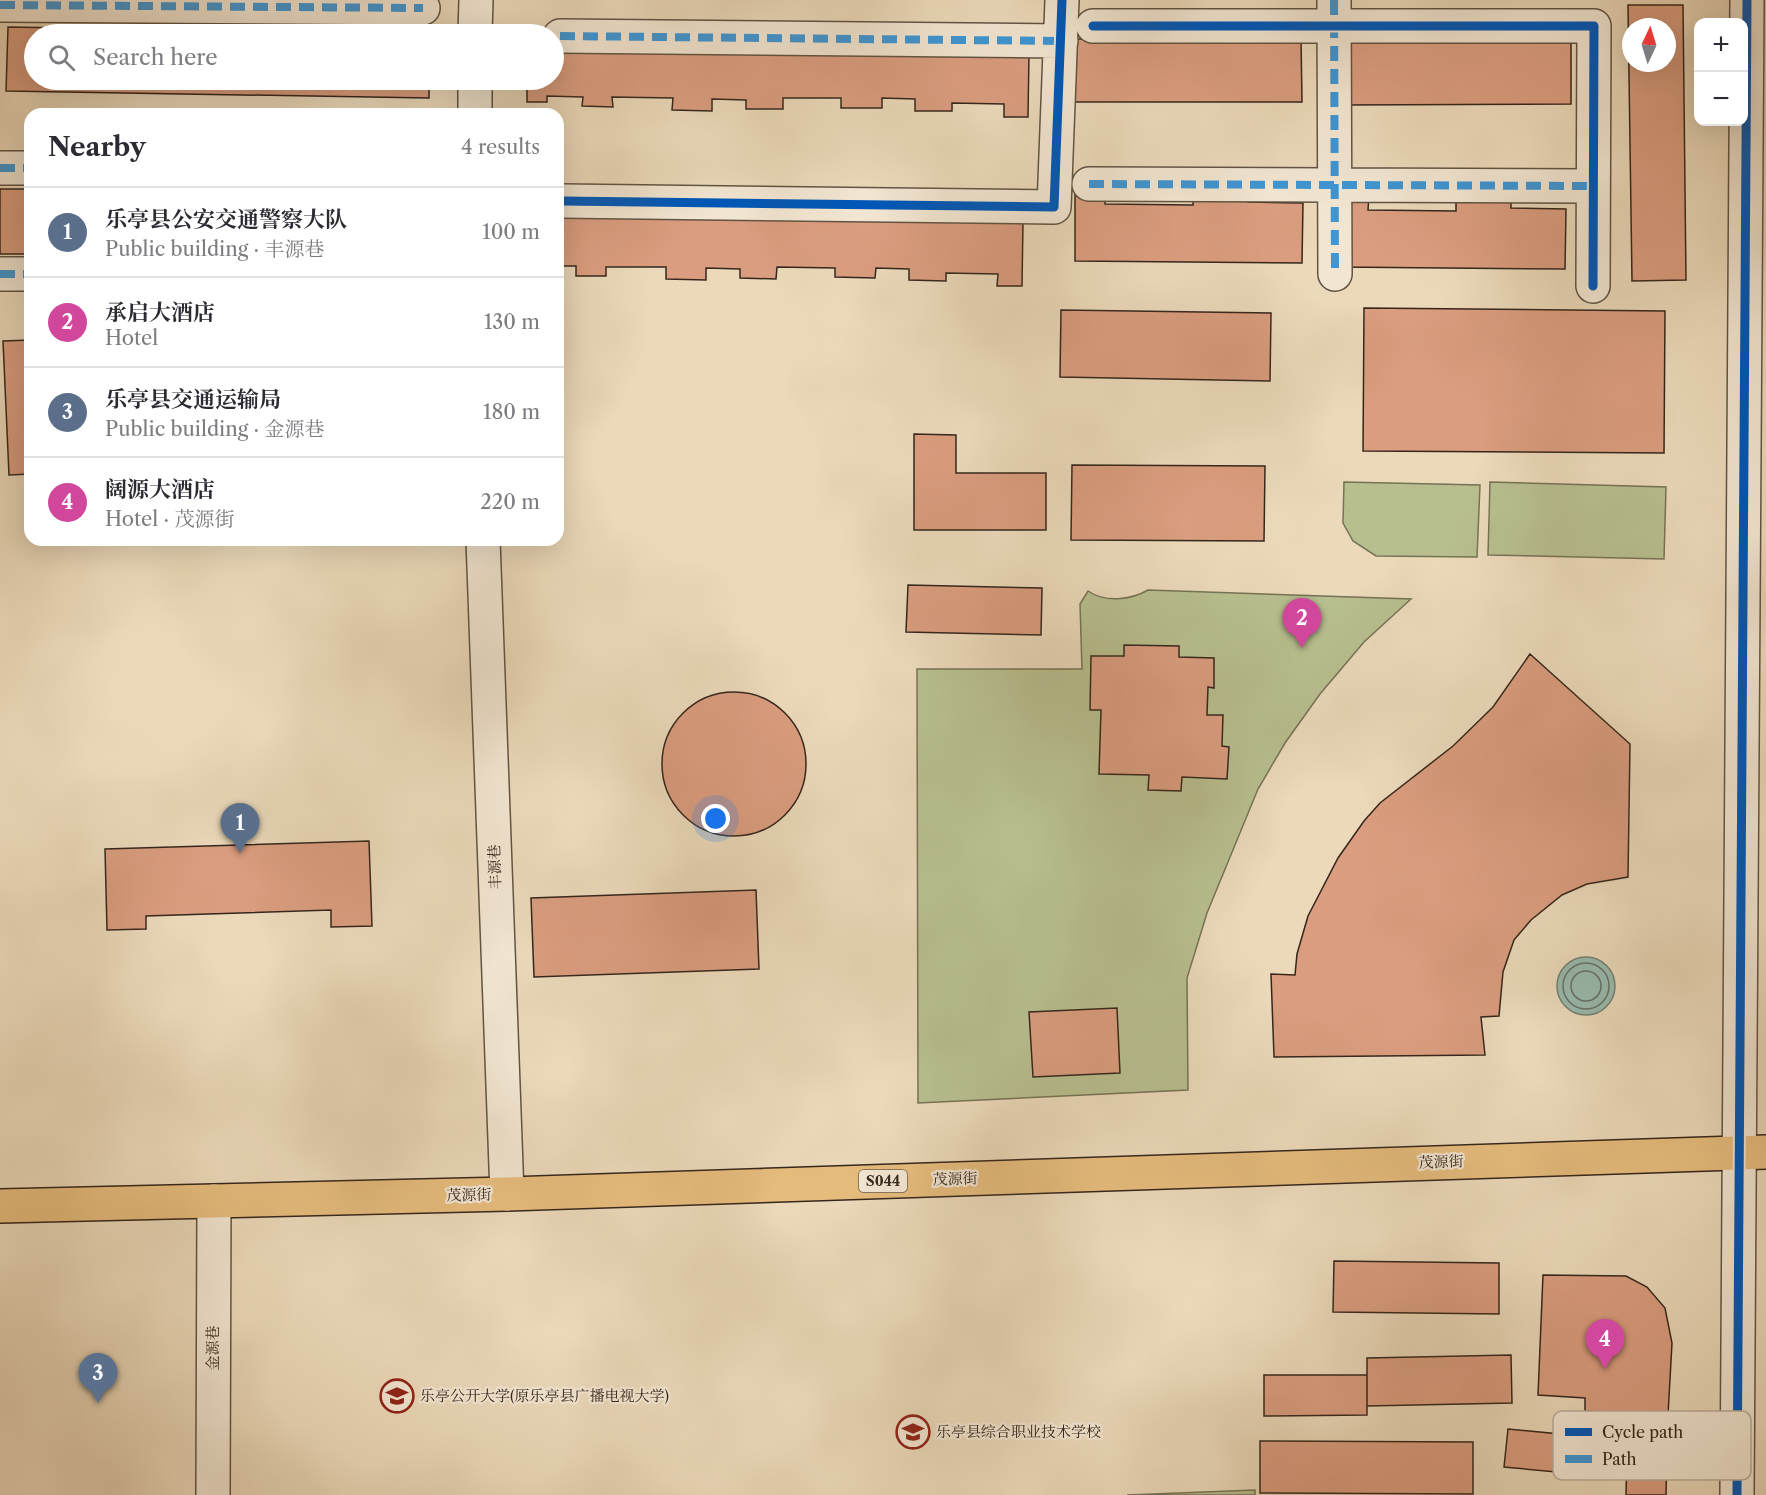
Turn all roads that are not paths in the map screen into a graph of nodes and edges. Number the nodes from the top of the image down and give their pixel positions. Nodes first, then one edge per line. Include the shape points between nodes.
1 (476, 0) edge
2 (1062, 0) edge
3 (1747, 0) edge
4 (0, 5) edge
5 (423, 8) dead end
6 (1334, 12) edge
7 (475, 24) edge
8 (1094, 26) dead end
9 (564, 36) edge
10 (1061, 41) junction
11 (475, 90) edge
12 (475, 108) edge
13 (0, 168) edge
14 (24, 168) edge
15 (1089, 184) dead end
16 (1335, 185) junction
17 (1593, 186) junction
18 (564, 201) edge
19 (0, 274) edge
20 (24, 274) edge
21 (1335, 274) dead end
22 (1593, 286) dead end
23 (483, 546) edge
24 (1752, 1152) edge
25 (507, 1194) junction
26 (214, 1201) junction
27 (0, 1206) edge
28 (1741, 1411) edge
29 (1738, 1480) edge
30 (213, 1495) edge
31 (1737, 1495) edge

1 - 7 street
2 - 10 street
3 - 24 street
4 - 5 street
6 - 8 street
6 - 16 street
6 - 17 street via 1594,26
9 - 10 street
10 - 18 street via 1054,207
11 - 12 street
13 - 14 street
15 - 16 street
16 - 17 street
16 - 21 street
17 - 22 street
19 - 20 street
23 - 25 street, 丰源巷
24 - 25 main road, 茂源街 / S044
24 - 28 street
25 - 26 main road, 茂源街 / S044
26 - 27 main road, 茂源街 / S044
26 - 30 street, 金源巷
29 - 31 street

